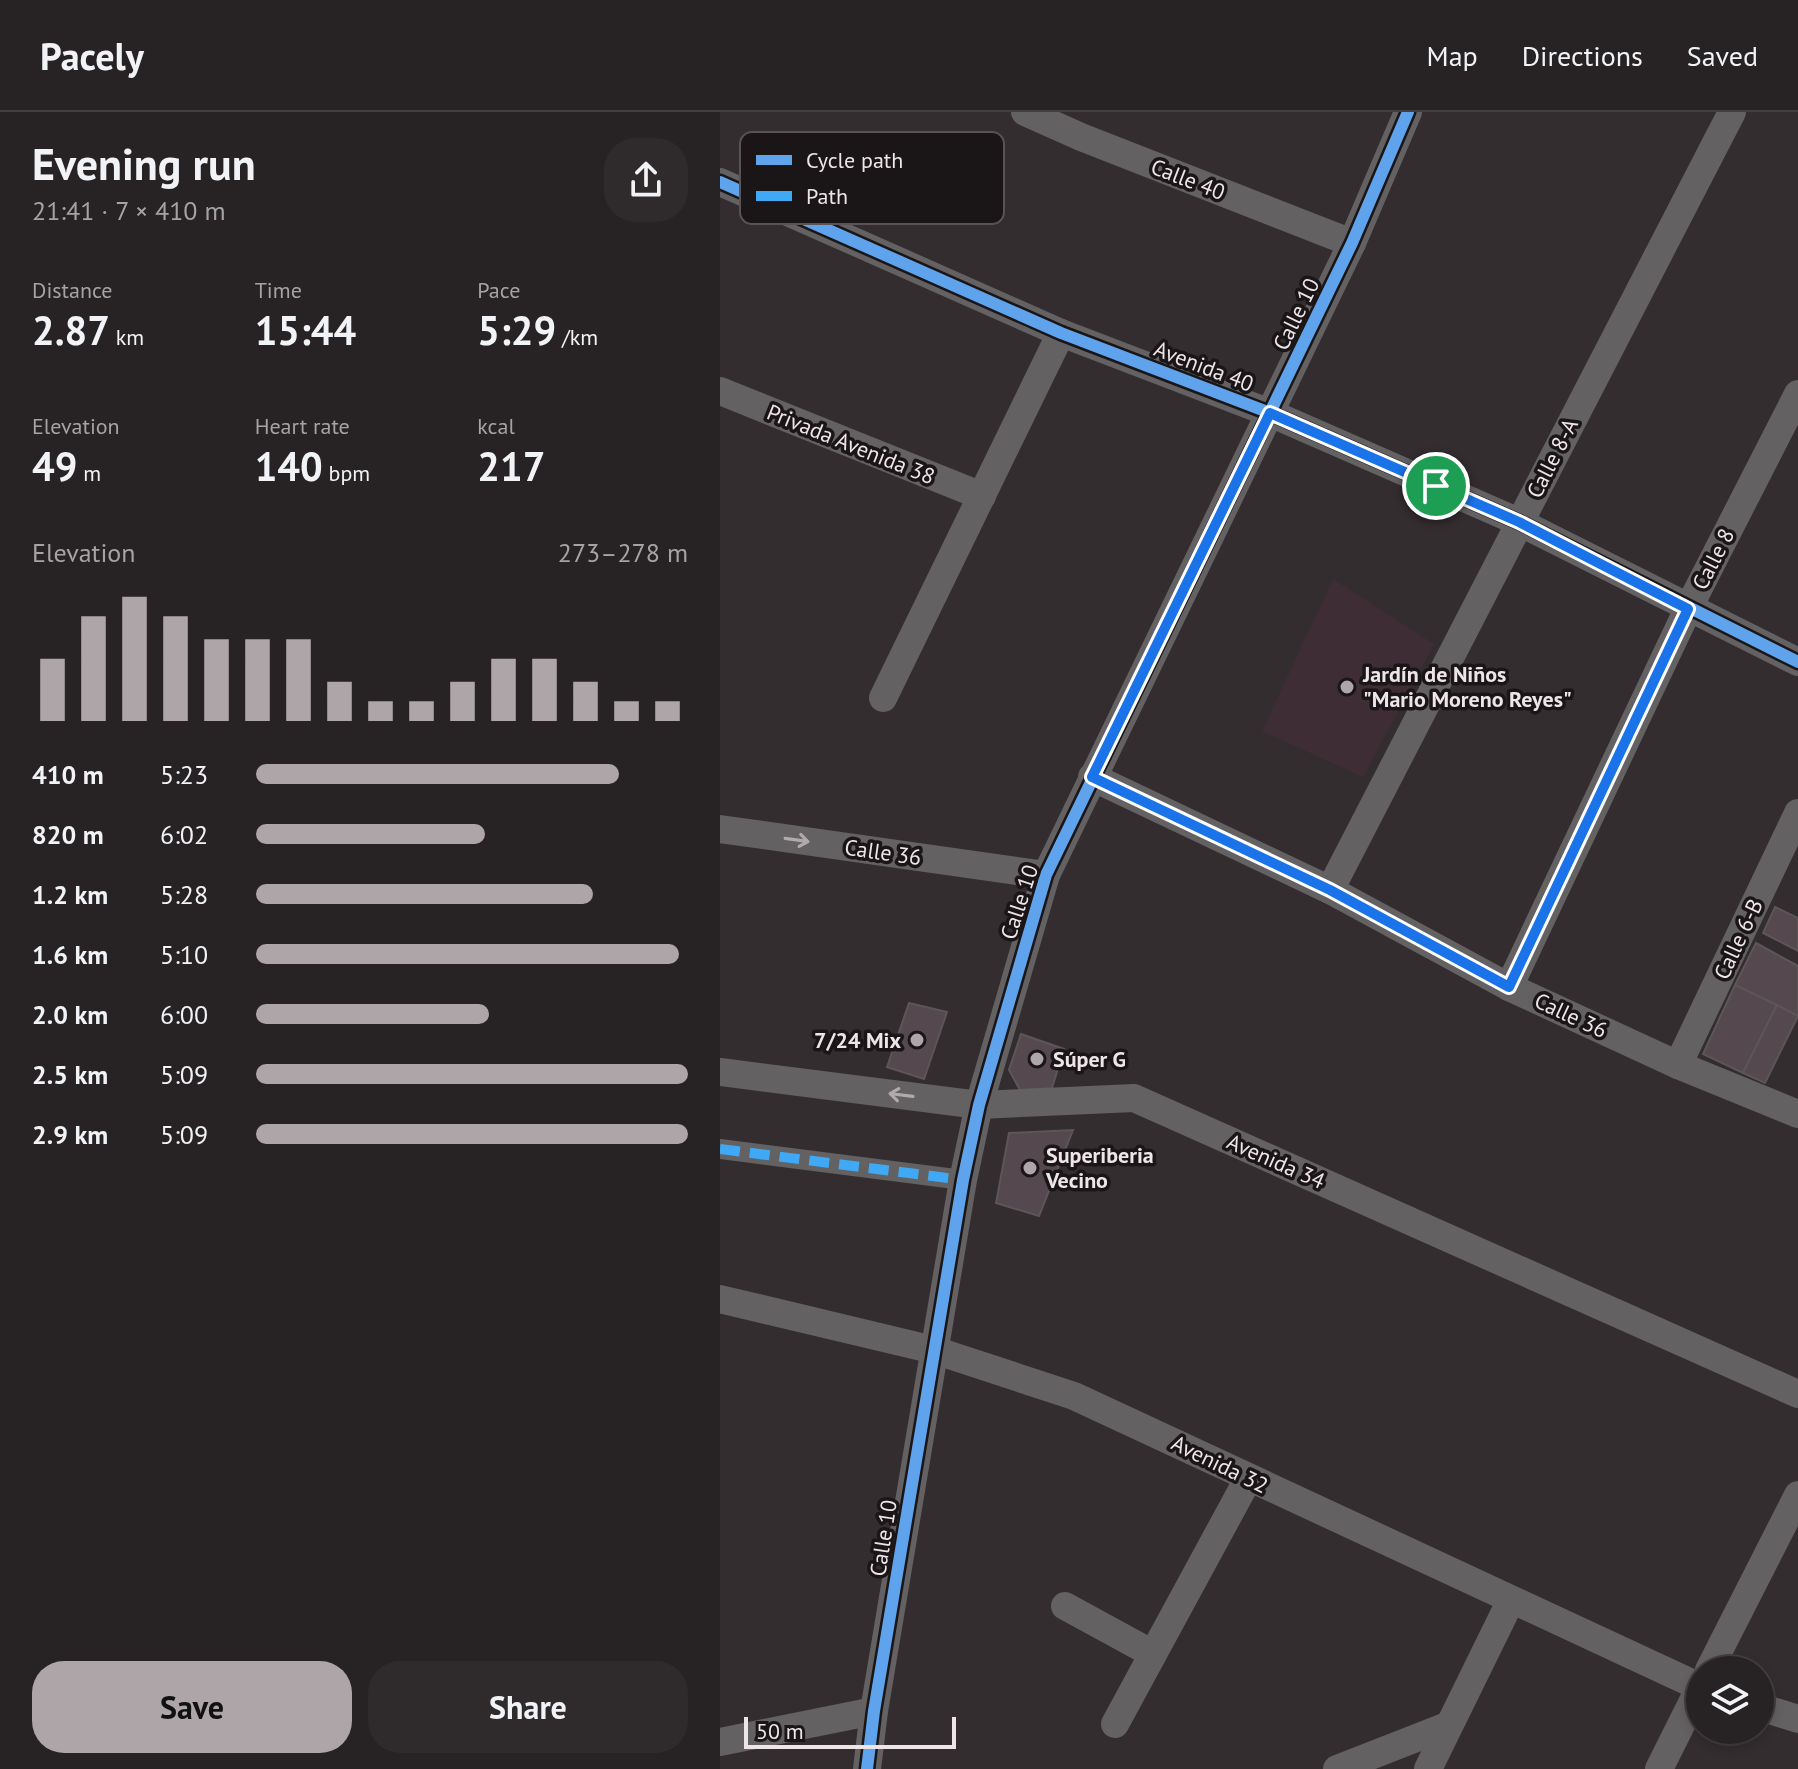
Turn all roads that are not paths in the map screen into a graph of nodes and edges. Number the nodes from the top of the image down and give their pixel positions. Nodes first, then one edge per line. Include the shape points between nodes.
1 (1025, 112) edge
2 (1408, 112) edge
3 (1732, 112) edge
4 (720, 182) edge
5 (740, 191) edge
6 (815, 224) edge
7 (1352, 243) junction
8 (1061, 333) junction
9 (720, 391) edge
10 (1798, 394) edge
11 (1270, 413) junction
12 (982, 496) junction
13 (1519, 522) junction
14 (1688, 609) junction
15 (1798, 662) edge
16 (883, 698) dead end
17 (1092, 777) junction
18 (1798, 813) edge
19 (720, 829) edge
20 (1046, 875) junction
21 (1330, 890) junction
22 (1509, 987) junction
23 (1678, 1065) junction
24 (720, 1072) edge
25 (979, 1105) junction
26 (1798, 1114) edge
27 (720, 1149) edge
28 (963, 1180) junction
29 (720, 1276) edge
30 (726, 1300) edge
31 (934, 1350) junction
32 (1798, 1394) edge
33 (1248, 1479) junction
34 (1798, 1495) edge
35 (1511, 1600) junction
36 (1065, 1606) dead end
37 (1153, 1654) junction
38 (1716, 1656) edge
39 (1686, 1681) edge
40 (874, 1711) junction
41 (1774, 1711) edge
42 (1686, 1715) edge
43 (1798, 1719) edge
44 (1115, 1724) dead end
45 (1447, 1726) junction
46 (720, 1742) edge
47 (867, 1769) edge
48 (1337, 1769) edge
49 (1428, 1769) edge
50 (1659, 1769) edge

1 - 7 street, Calle 40
2 - 7 street, Calle 10
3 - 13 street, Calle 8-A
4 - 5 street, Avenida 40
6 - 8 street, Avenida 40
7 - 11 street, Calle 10
8 - 11 street, Avenida 40
8 - 12 street
9 - 12 street, Privada Avenida 38
10 - 14 street, Calle 8
11 - 13 street, Avenida 40
11 - 17 street, Calle 10
12 - 16 street
13 - 14 street, Avenida 40
13 - 21 street, Calle 8-A
14 - 15 street, Avenida 40
14 - 22 street, Calle 8
17 - 20 street, Calle 10
17 - 21 street, Calle 36
18 - 23 street, Calle 6-B
19 -> 20 street, Calle 36
20 - 25 street, Calle 10
21 - 22 street, Calle 36
22 - 23 street, Calle 36
23 - 26 street, Calle 36
25 -> 24 street, Avenida 34
25 - 28 street, Calle 10
25 - 32 street, Avenida 34 via 1134,1098
27 - 28 street
28 - 31 street, Calle 10
29 - 30 street
30 - 31 street, Avenida 32
31 - 33 street, Avenida 32 via 1074,1396
31 - 40 street, Calle 10
33 - 35 street, Avenida 32
33 - 37 street
34 - 38 street
35 - 39 street, Avenida 32
35 - 45 street
36 - 37 street
37 - 44 street
40 - 46 street
40 - 47 street, Calle 10
41 - 43 street
42 - 50 street
45 - 48 street
45 - 49 street

